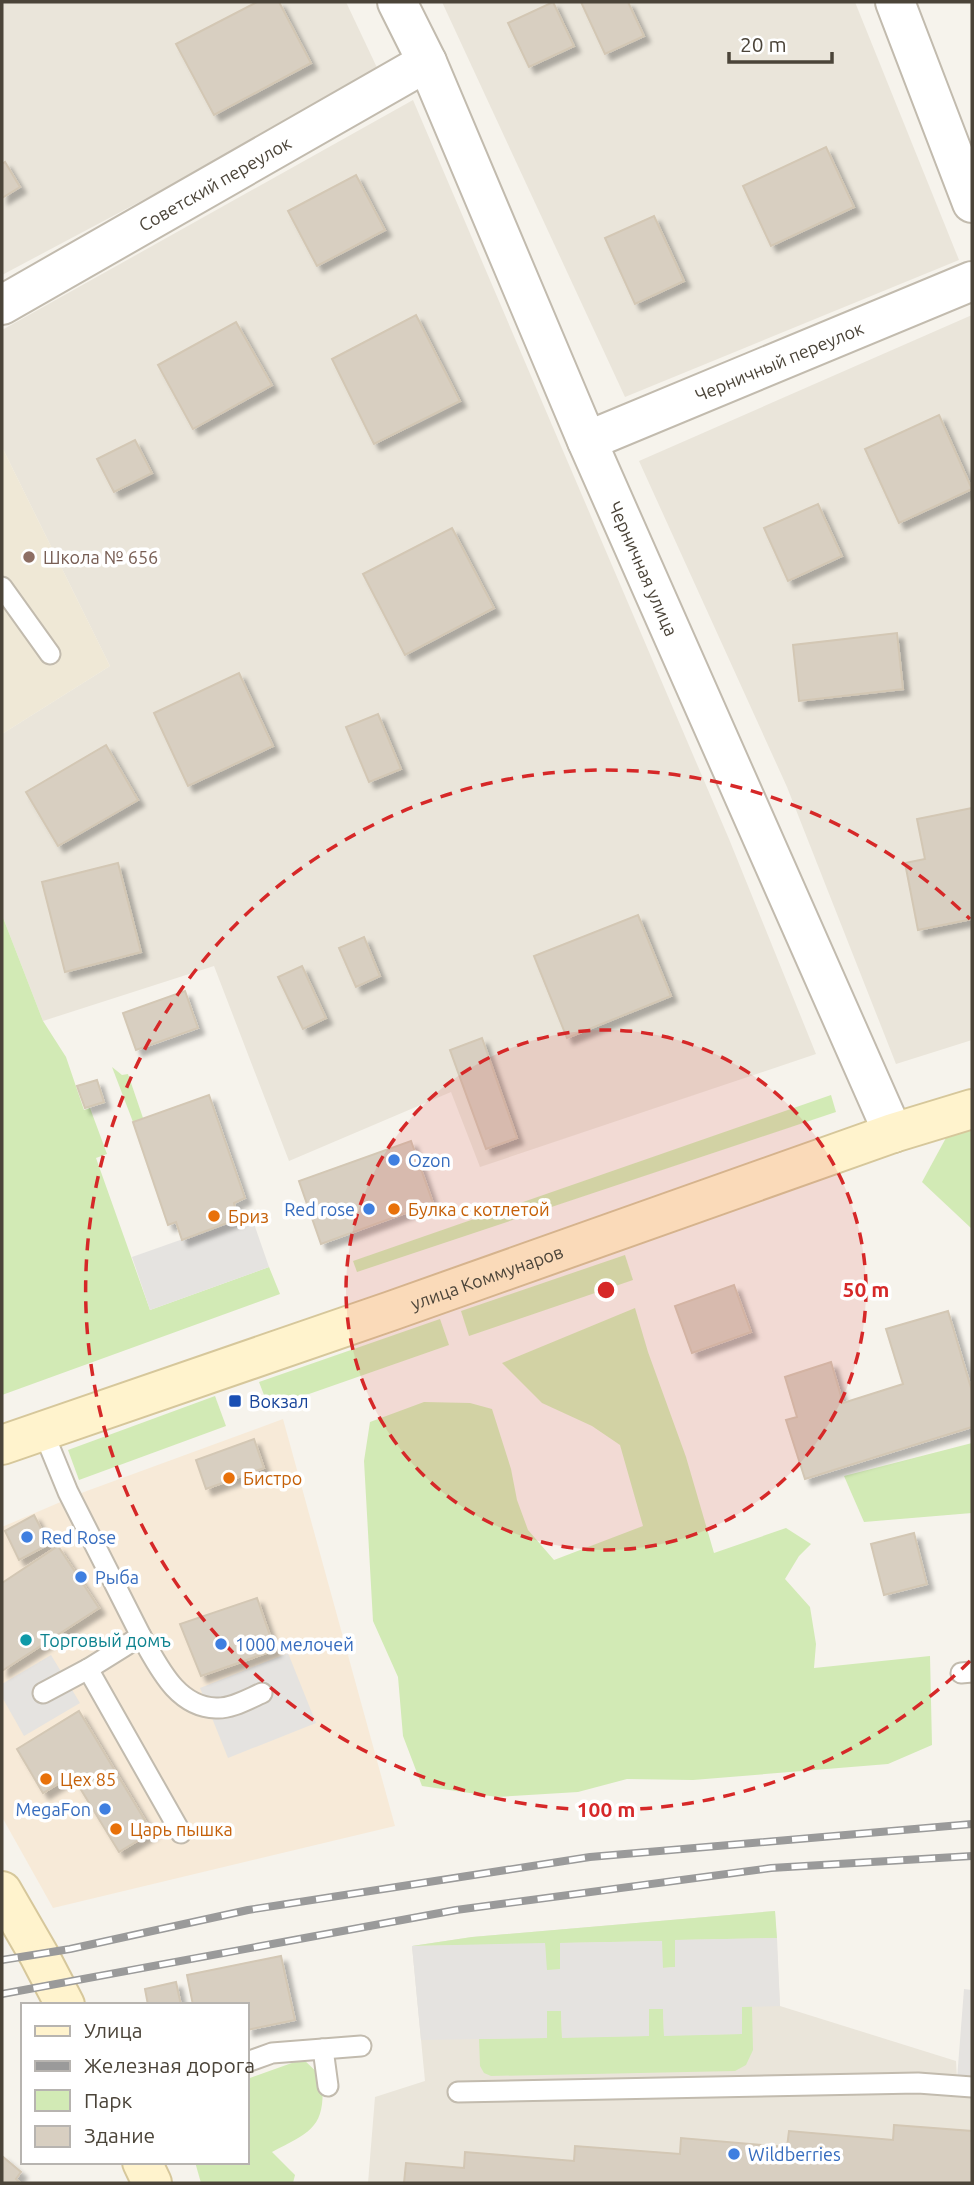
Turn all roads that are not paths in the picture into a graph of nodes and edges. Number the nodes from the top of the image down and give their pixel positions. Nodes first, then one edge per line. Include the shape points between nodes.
1 (397, 2) edge
2 (895, 2) edge
3 (427, 62) junction
4 (972, 203) edge
5 (972, 281) edge
6 (2, 305) edge
7 (587, 441) junction
8 (2, 587) edge
9 (50, 653) dead end
10 (972, 1109) edge
11 (893, 1133) junction
12 (43, 1431) junction
13 (2, 1445) edge
14 (141, 1636) junction
15 (88, 1669) junction
16 (43, 1693) dead end
17 (262, 1693) dead end
18 (181, 1833) dead end
19 (2, 1891) edge
20 (64, 2003) edge
21 (361, 2046) dead end
22 (323, 2049) junction
23 (248, 2062) edge
24 (328, 2086) dead end
25 (972, 2087) edge
26 (458, 2092) dead end
27 (143, 2164) edge
28 (152, 2183) edge

1 - 3 street, Черничная улица
2 - 4 street
3 - 6 street, Советский переулок
3 - 7 street, Черничная улица
5 - 7 street, Черничный переулок
7 - 11 street, Черничная улица
8 - 9 lane
10 - 11 street, улица Коммунаров
11 - 12 street, улица Коммунаров
12 - 13 street, улица Коммунаров
12 - 14 lane via 68,1492
14 - 15 lane
14 - 17 lane via 170,1685 191,1701 216,1708
15 - 16 lane
15 - 18 lane
19 - 20 street
21 - 22 lane
22 - 23 lane via 272,2053
22 - 24 lane
25 - 26 lane via 918,2083
27 - 28 street

